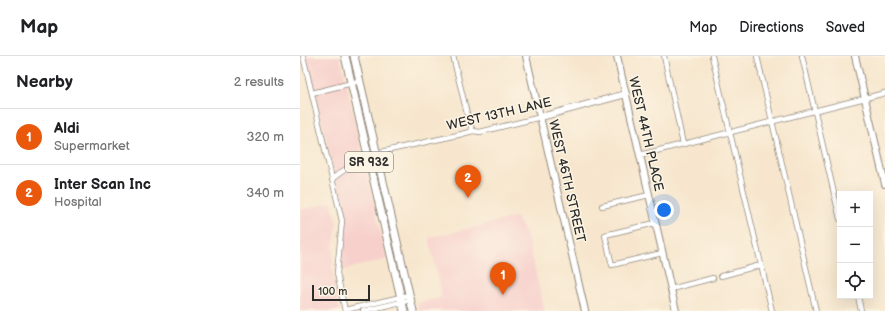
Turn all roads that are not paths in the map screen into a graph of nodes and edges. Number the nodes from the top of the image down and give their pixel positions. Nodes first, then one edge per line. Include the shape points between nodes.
1 (303, 56) edge
2 (344, 56) edge
3 (354, 56) edge
4 (453, 56) edge
5 (526, 56) edge
6 (617, 56) edge
7 (664, 56) edge
8 (712, 56) edge
9 (757, 56) edge
10 (802, 56) edge
11 (856, 56) edge
12 (360, 81) junction
13 (351, 83) junction
14 (312, 93) junction
15 (885, 93) edge
16 (626, 94) junction
17 (865, 98) junction
18 (815, 111) junction
19 (541, 117) junction
20 (360, 120) junction
21 (772, 122) junction
22 (473, 130) junction
23 (730, 132) junction
24 (683, 144) junction
25 (376, 153) junction
26 (640, 156) junction
27 (369, 161) junction
28 (332, 179) junction
29 (885, 184) edge
30 (649, 195) junction
31 (387, 198) junction
32 (602, 206) dead end
33 (837, 206) edge
34 (655, 223) junction
35 (662, 253) junction
36 (761, 265) junction
37 (721, 276) dead end
38 (713, 278) dead end
39 (671, 289) junction
40 (410, 297) junction
41 (401, 299) junction
42 (859, 299) edge
43 (345, 311) edge
44 (363, 311) edge
45 (404, 311) edge
46 (413, 311) edge
47 (585, 311) edge
48 (676, 311) edge
49 (772, 311) edge
50 (816, 311) edge
51 (861, 311) edge

1 - 14 street
2 - 13 main road, SR 932
3 - 12 main road, SR 932
4 - 22 street
5 - 19 street, WEST 46TH STREET
6 - 16 street, WEST 44TH PLACE
7 - 24 street
8 - 23 street
9 - 21 street
10 - 18 street
11 - 17 street
12 - 13 street
12 - 25 main road, SR 932
13 - 14 street
13 - 20 main road, SR 932
14 - 28 street
15 - 17 street
16 - 19 street, WEST 13TH LANE
16 - 26 street, WEST 44TH PLACE
17 - 18 street
17 - 29 street
18 - 21 street
18 - 33 street
19 - 22 street, WEST 13TH LANE via 480,132
19 - 47 street, WEST 46TH STREET
20 - 25 main road via 371,149
20 - 27 main road, SR 932
21 - 23 street
21 - 50 street
22 - 25 street, WEST 13TH LANE
23 - 24 street
23 - 36 street
24 - 26 street
25 - 31 main road, SR 932
26 - 30 street, WEST 44TH PLACE
27 - 28 street via 354,164
27 - 31 main road via 375,165
27 - 41 main road, SR 932
28 - 43 street via 342,223 337,272
30 - 32 street
30 - 34 street, WEST 44TH PLACE
31 - 40 main road, SR 932
34 - 35 street, WEST 44TH PLACE
34 - 35 street via 606,235 612,265
35 - 39 street, WEST 44TH PLACE
36 - 37 street
36 - 49 street
38 - 39 street
39 - 48 street, WEST 44TH PLACE
40 - 41 street
40 - 46 main road, SR 932
41 - 43 street
41 - 44 street
41 - 45 main road, SR 932
42 - 51 street

